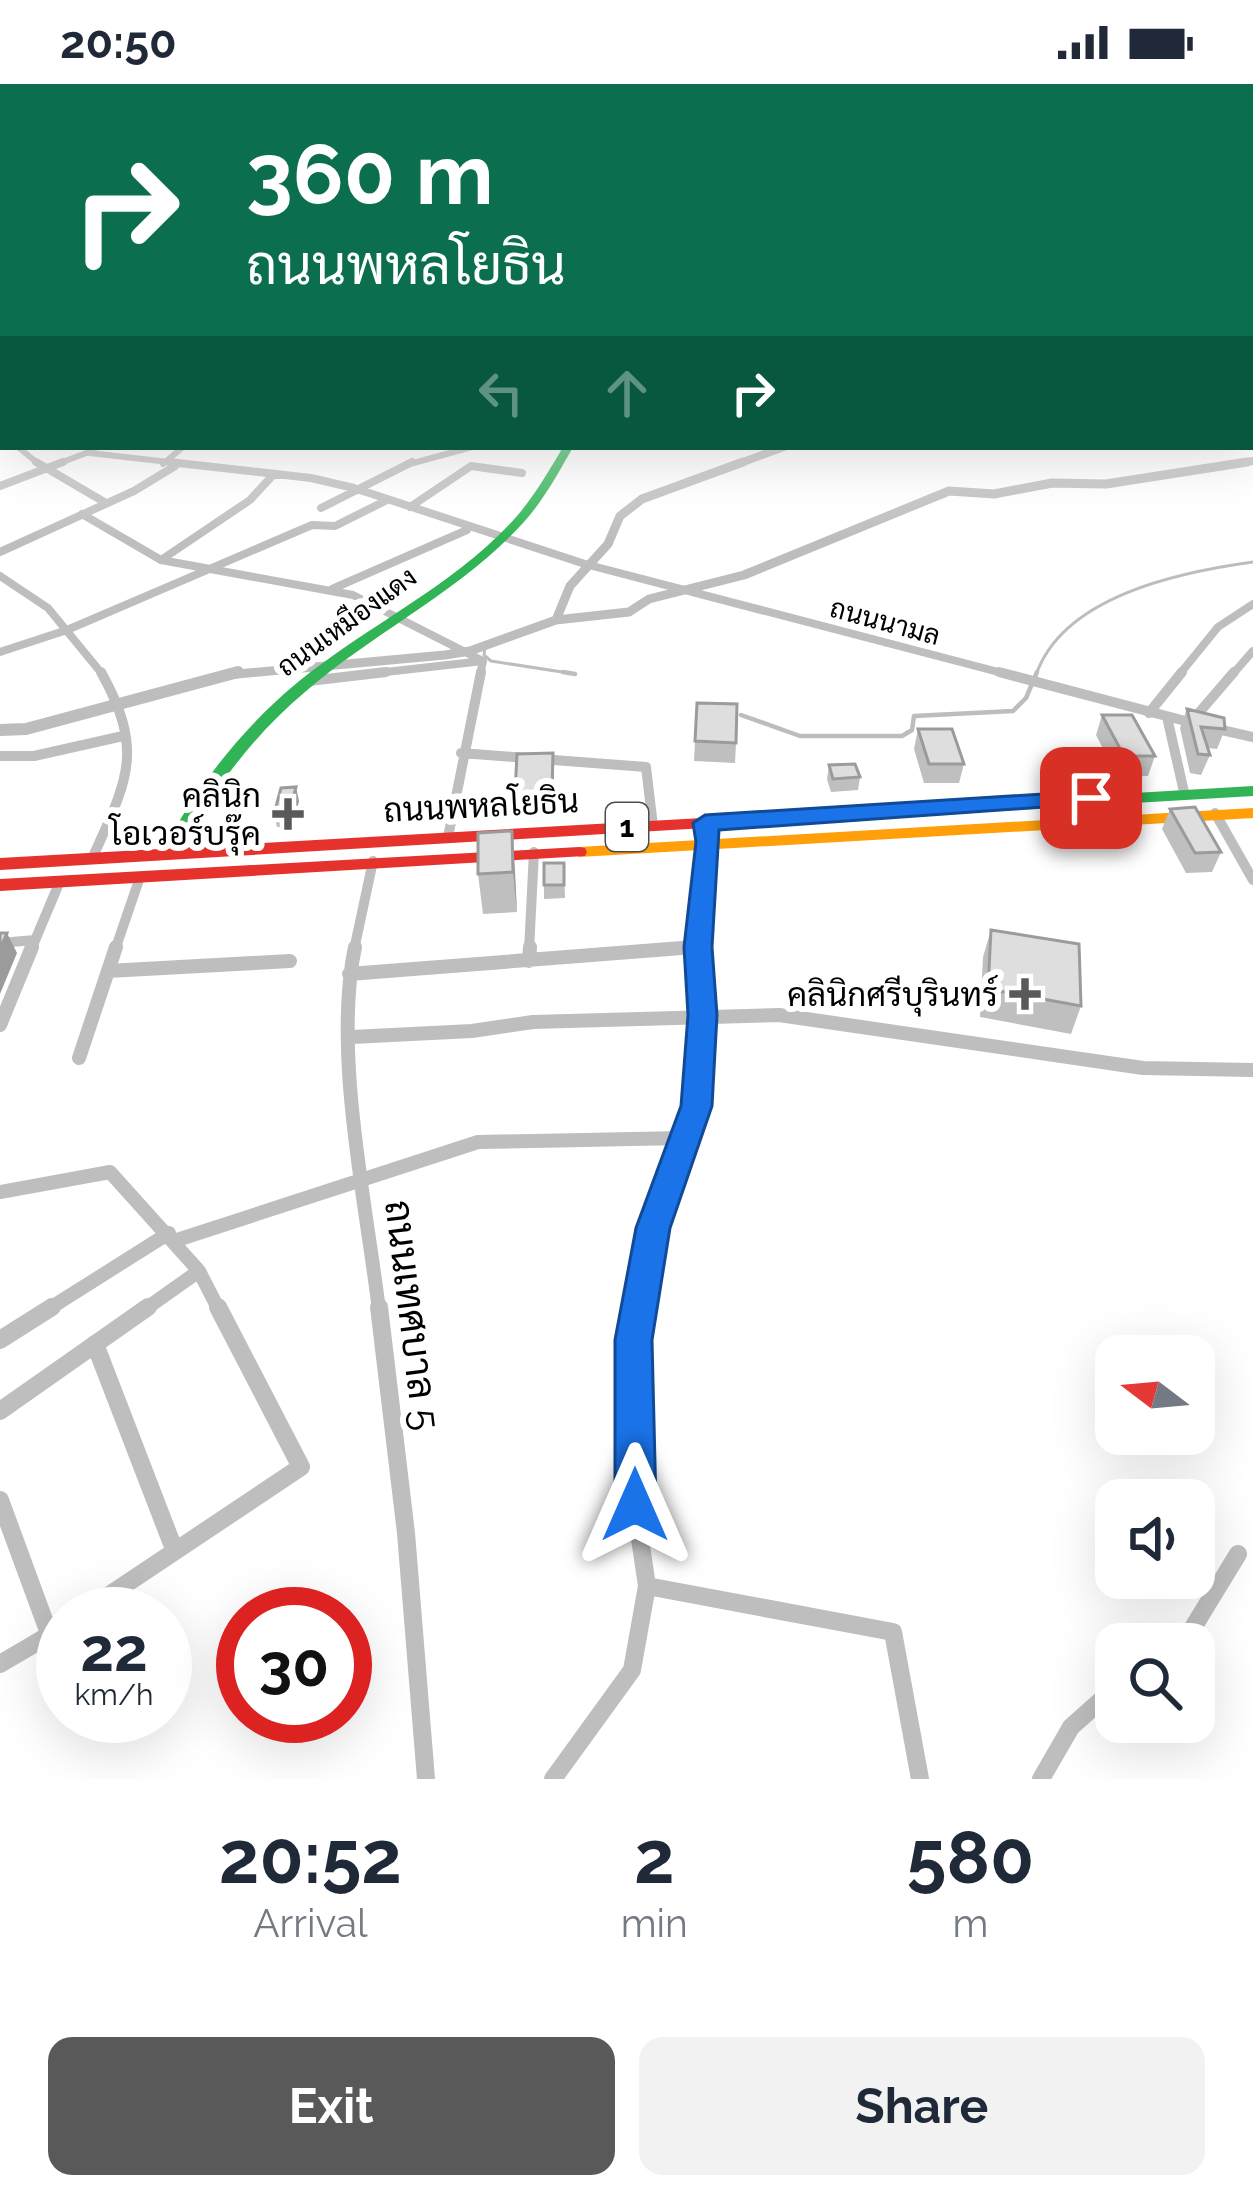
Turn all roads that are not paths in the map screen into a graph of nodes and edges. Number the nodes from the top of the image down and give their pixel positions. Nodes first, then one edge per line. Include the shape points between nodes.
1 (22, 450) edge
2 (93, 450) edge
3 (180, 450) edge
4 (460, 450) edge
5 (566, 450) edge
6 (89, 452) junction
7 (164, 464) junction
8 (175, 466) junction
9 (46, 470) junction
10 (522, 473) dead end
11 (274, 475) junction
12 (0, 486) edge
13 (354, 488) junction
14 (388, 500) junction
15 (106, 503) junction
16 (410, 507) junction
17 (321, 508) dead end
18 (82, 514) junction
19 (468, 529) junction
20 (508, 541) junction
21 (3, 547) edge
22 (161, 560) junction
23 (201, 570) junction
24 (0, 576) edge
25 (331, 590) junction
26 (1253, 604) edge
27 (398, 616) junction
28 (68, 630) junction
29 (1253, 651) edge
30 (0, 652) edge
31 (478, 657) junction
32 (310, 679) junction
33 (1149, 713) junction
34 (1167, 717) junction
35 (1191, 722) junction
36 (122, 736) junction
37 (1253, 737) edge
38 (461, 753) junction
39 (0, 756) edge
40 (1253, 791) edge
41 (1184, 792) junction
42 (1216, 813) junction
43 (1253, 813) edge
44 (707, 832) junction
45 (654, 835) junction
46 (448, 838) junction
47 (534, 852) junction
48 (169, 853) junction
49 (92, 859) junction
50 (373, 861) junction
51 (0, 864) edge
52 (140, 877) junction
53 (1253, 880) edge
54 (60, 881) junction
55 (0, 885) edge
56 (35, 940) junction
57 (0, 943) edge
58 (698, 947) junction
59 (290, 961) dead end
60 (529, 961) junction
61 (108, 971) junction
62 (349, 974) junction
63 (702, 1015) junction
64 (0, 1025) edge
65 (352, 1036) junction
66 (79, 1058) dead end
67 (1253, 1070) edge
68 (682, 1138) junction
69 (362, 1178) junction
70 (0, 1192) edge
71 (171, 1237) junction
72 (199, 1271) junction
73 (0, 1340) edge
74 (95, 1344) junction
75 (0, 1411) edge
76 (0, 1500) edge
77 (174, 1549) junction
78 (1238, 1553) dead end
79 (647, 1586) junction
80 (38, 1587) edge
81 (120, 1587) edge
82 (1196, 1623) edge
83 (36, 1643) edge
84 (0, 1664) edge
85 (1095, 1700) edge
86 (426, 1779) edge
87 (553, 1779) edge
88 (920, 1779) edge
89 (1041, 1779) edge

1 - 9 street
2 - 6 street
3 - 7 street
4 - 13 street
5 - 20 main road, ถนนเหมืองแดง
6 - 7 street, ถนนนามล
6 - 9 street
7 - 8 street, ถนนนามล
8 - 11 street, ถนนนามล
8 - 15 street
9 - 12 street
9 - 15 street
10 - 16 street via 471,466
11 - 13 street, ถนนนามล
11 - 22 street
13 - 14 street, ถนนนามล
13 - 17 street
14 - 16 street, ถนนนามล
14 - 23 street
15 - 18 street
16 - 19 street, ถนนนามล
18 - 21 street
18 - 22 street
19 - 20 street, ถนนนามล
19 - 25 street
20 - 27 main road, ถนนเหมืองแดง
20 - 33 street, ถนนนามล
22 - 23 street
23 - 25 street
23 - 28 street
24 - 28 street via 28,589
25 - 27 street
26 - 33 street via 1218,627
27 - 31 street
27 - 32 main road, ถนนเหมืองแดง
28 - 30 street
28 - 36 street via 89,649
29 - 35 street
31 - 32 street
31 - 38 street
32 - 48 main road, ถนนเหมืองแดง via 219,766
33 - 34 street, ถนนนามล
34 - 35 street, ถนนนามล
34 - 41 street
35 - 37 street, ถนนนามล
36 - 39 street
36 - 49 street via 126,777
38 - 45 street via 646,767
38 - 46 street
40 - 41 main road, ถนนพหลโยธิน / 1
41 - 44 main road, ถนนพหลโยธิน / 1
42 - 43 main road, ถนนพหลโยธิน / 1
42 - 44 main road, ถนนพหลโยธิน / 1
42 - 53 street
44 - 45 main road, ถนนพหลโยธิน / 1
44 - 58 street
45 - 46 main road, ถนนพหลโยธิน / 1
45 - 47 main road, ถนนพหลโยธิน / 1
46 - 48 main road, ถนนพหลโยธิน / 1
47 - 50 main road, ถนนพหลโยธิน / 1
47 - 60 street
48 - 49 main road, ถนนพหลโยธิน / 1
49 - 51 main road, ถนนพหลโยธิน / 1
50 - 52 main road, ถนนพหลโยธิน / 1
50 - 62 street, ถนนเทศบาล 5
52 - 54 main road, ถนนพหลโยธิน / 1
52 - 61 street
54 - 55 main road, ถนนพหลโยธิน / 1
54 - 56 street
56 - 57 street
56 - 64 street
58 - 60 street
58 - 63 street
59 - 61 street
60 - 62 street
61 - 66 street
62 - 65 street, ถนนเทศบาล 5
63 - 65 street
63 - 67 street via 779,1016 1143,1068
63 - 68 street via 697,1106
65 - 69 street, ถนนเทศบาล 5
68 - 69 street via 478,1142
68 - 79 street via 653,1228 634,1340 635,1505
69 - 71 street
69 - 86 street, ถนนเทศบาล 5 via 406,1533
70 - 71 street via 110,1172
71 - 72 street
71 - 73 street
72 - 74 street
72 - 77 street via 301,1467
74 - 75 street
74 - 77 street
76 - 80 street
77 - 81 street
78 - 82 street
79 - 87 street via 632,1670
79 - 88 street via 893,1632
83 - 84 street
85 - 89 street via 1052,1749

